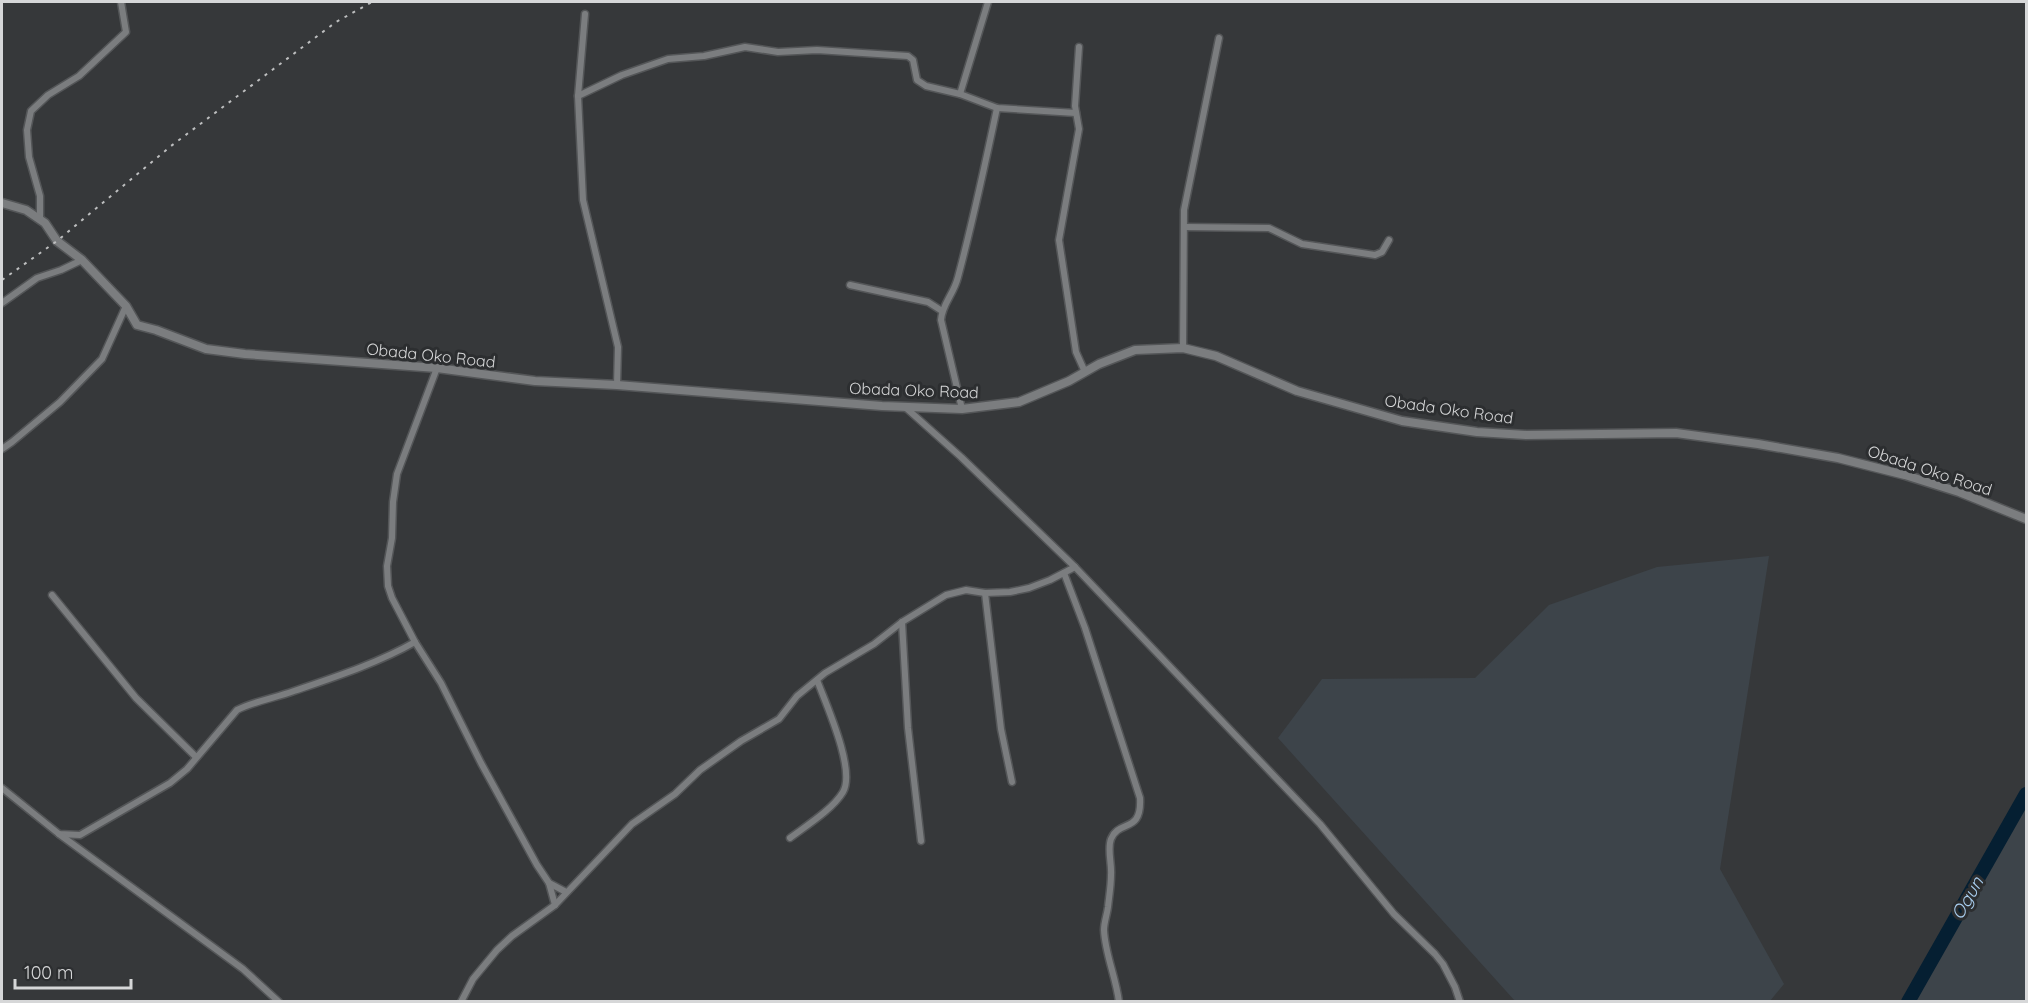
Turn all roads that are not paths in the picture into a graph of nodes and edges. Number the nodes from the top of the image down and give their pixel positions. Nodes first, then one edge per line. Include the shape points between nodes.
1 (121, 2) edge
2 (988, 2) edge
3 (585, 14) dead end
4 (1219, 38) dead end
5 (1079, 47) dead end
6 (960, 94) junction
7 (578, 96) junction
8 (997, 108) junction
9 (1076, 113) junction
10 (2, 203) edge
11 (40, 219) junction
12 (1185, 227) junction
13 (1389, 240) dead end
14 (82, 260) junction
15 (850, 285) dead end
16 (2, 303) edge
17 (126, 306) junction
18 (942, 311) junction
19 (1183, 348) junction
20 (437, 368) junction
21 (1085, 372) junction
22 (616, 385) junction
23 (905, 407) junction
24 (962, 409) junction
25 (2, 449) edge
26 (2026, 519) edge
27 (1075, 567) junction
28 (1064, 573) junction
29 (985, 593) junction
30 (52, 595) dead end
31 (902, 622) junction
32 (415, 642) junction
33 (817, 680) junction
34 (196, 757) junction
35 (1012, 782) dead end
36 (2, 788) edge
37 (59, 834) junction
38 (790, 838) dead end
39 (921, 841) dead end
40 (549, 883) junction
41 (566, 892) junction
42 (555, 905) junction
43 (279, 1002) edge
44 (461, 1002) edge
45 (1119, 1002) edge
46 (1460, 1002) edge

1 - 11 street via 126,32 79,76 31,111 27,130 29,157 40,196
2 - 6 street
3 - 7 street
4 - 12 street via 1184,210
5 - 9 street
6 - 7 street via 920,83 908,56 817,50 778,52 745,47 668,59
6 - 8 street
7 - 22 street via 583,200 618,347
8 - 9 street
8 - 18 street via 955,289
9 - 21 street via 1079,129 1059,240 1076,352
10 - 11 main road, Obada Oko Road
11 - 14 main road, Obada Oko Road via 57,241
12 - 13 street via 1269,228 1302,244 1375,255 1382,252
12 - 19 street
14 - 16 street via 37,278
14 - 17 main road, Obada Oko Road
15 - 18 street via 928,302
17 - 20 main road, Obada Oko Road via 137,325 206,349
17 - 25 street via 102,359 60,402
18 - 24 street
19 - 21 main road, Obada Oko Road via 1135,350
19 - 26 main road, Obada Oko Road via 1216,356 1297,391 1402,420 1526,435 1676,433 1758,444 1905,475
20 - 22 main road, Obada Oko Road via 535,381
20 - 32 street via 397,474 387,566 392,598
21 - 24 main road, Obada Oko Road via 1019,402
22 - 23 main road, Obada Oko Road
23 - 24 main road, Obada Oko Road
23 - 27 street
27 - 28 street
27 - 46 street via 1320,824 1395,914 1436,954
28 - 29 street via 1029,588
28 - 45 street via 1140,798 1138,817 1117,831 1110,847 1111,879 1104,928
29 - 31 street via 966,590 946,595
29 - 35 street via 1001,729
30 - 34 street via 136,698
31 - 33 street
31 - 39 street via 908,728
32 - 34 street via 392,655 237,710
32 - 40 street
33 - 38 street via 848,775 838,799
33 - 41 street via 778,719 700,770 675,794 632,824
34 - 37 street via 170,783 81,835
36 - 37 street
37 - 43 street via 243,969
40 - 41 street
40 - 42 street
41 - 42 street
42 - 44 street via 497,950 473,979

